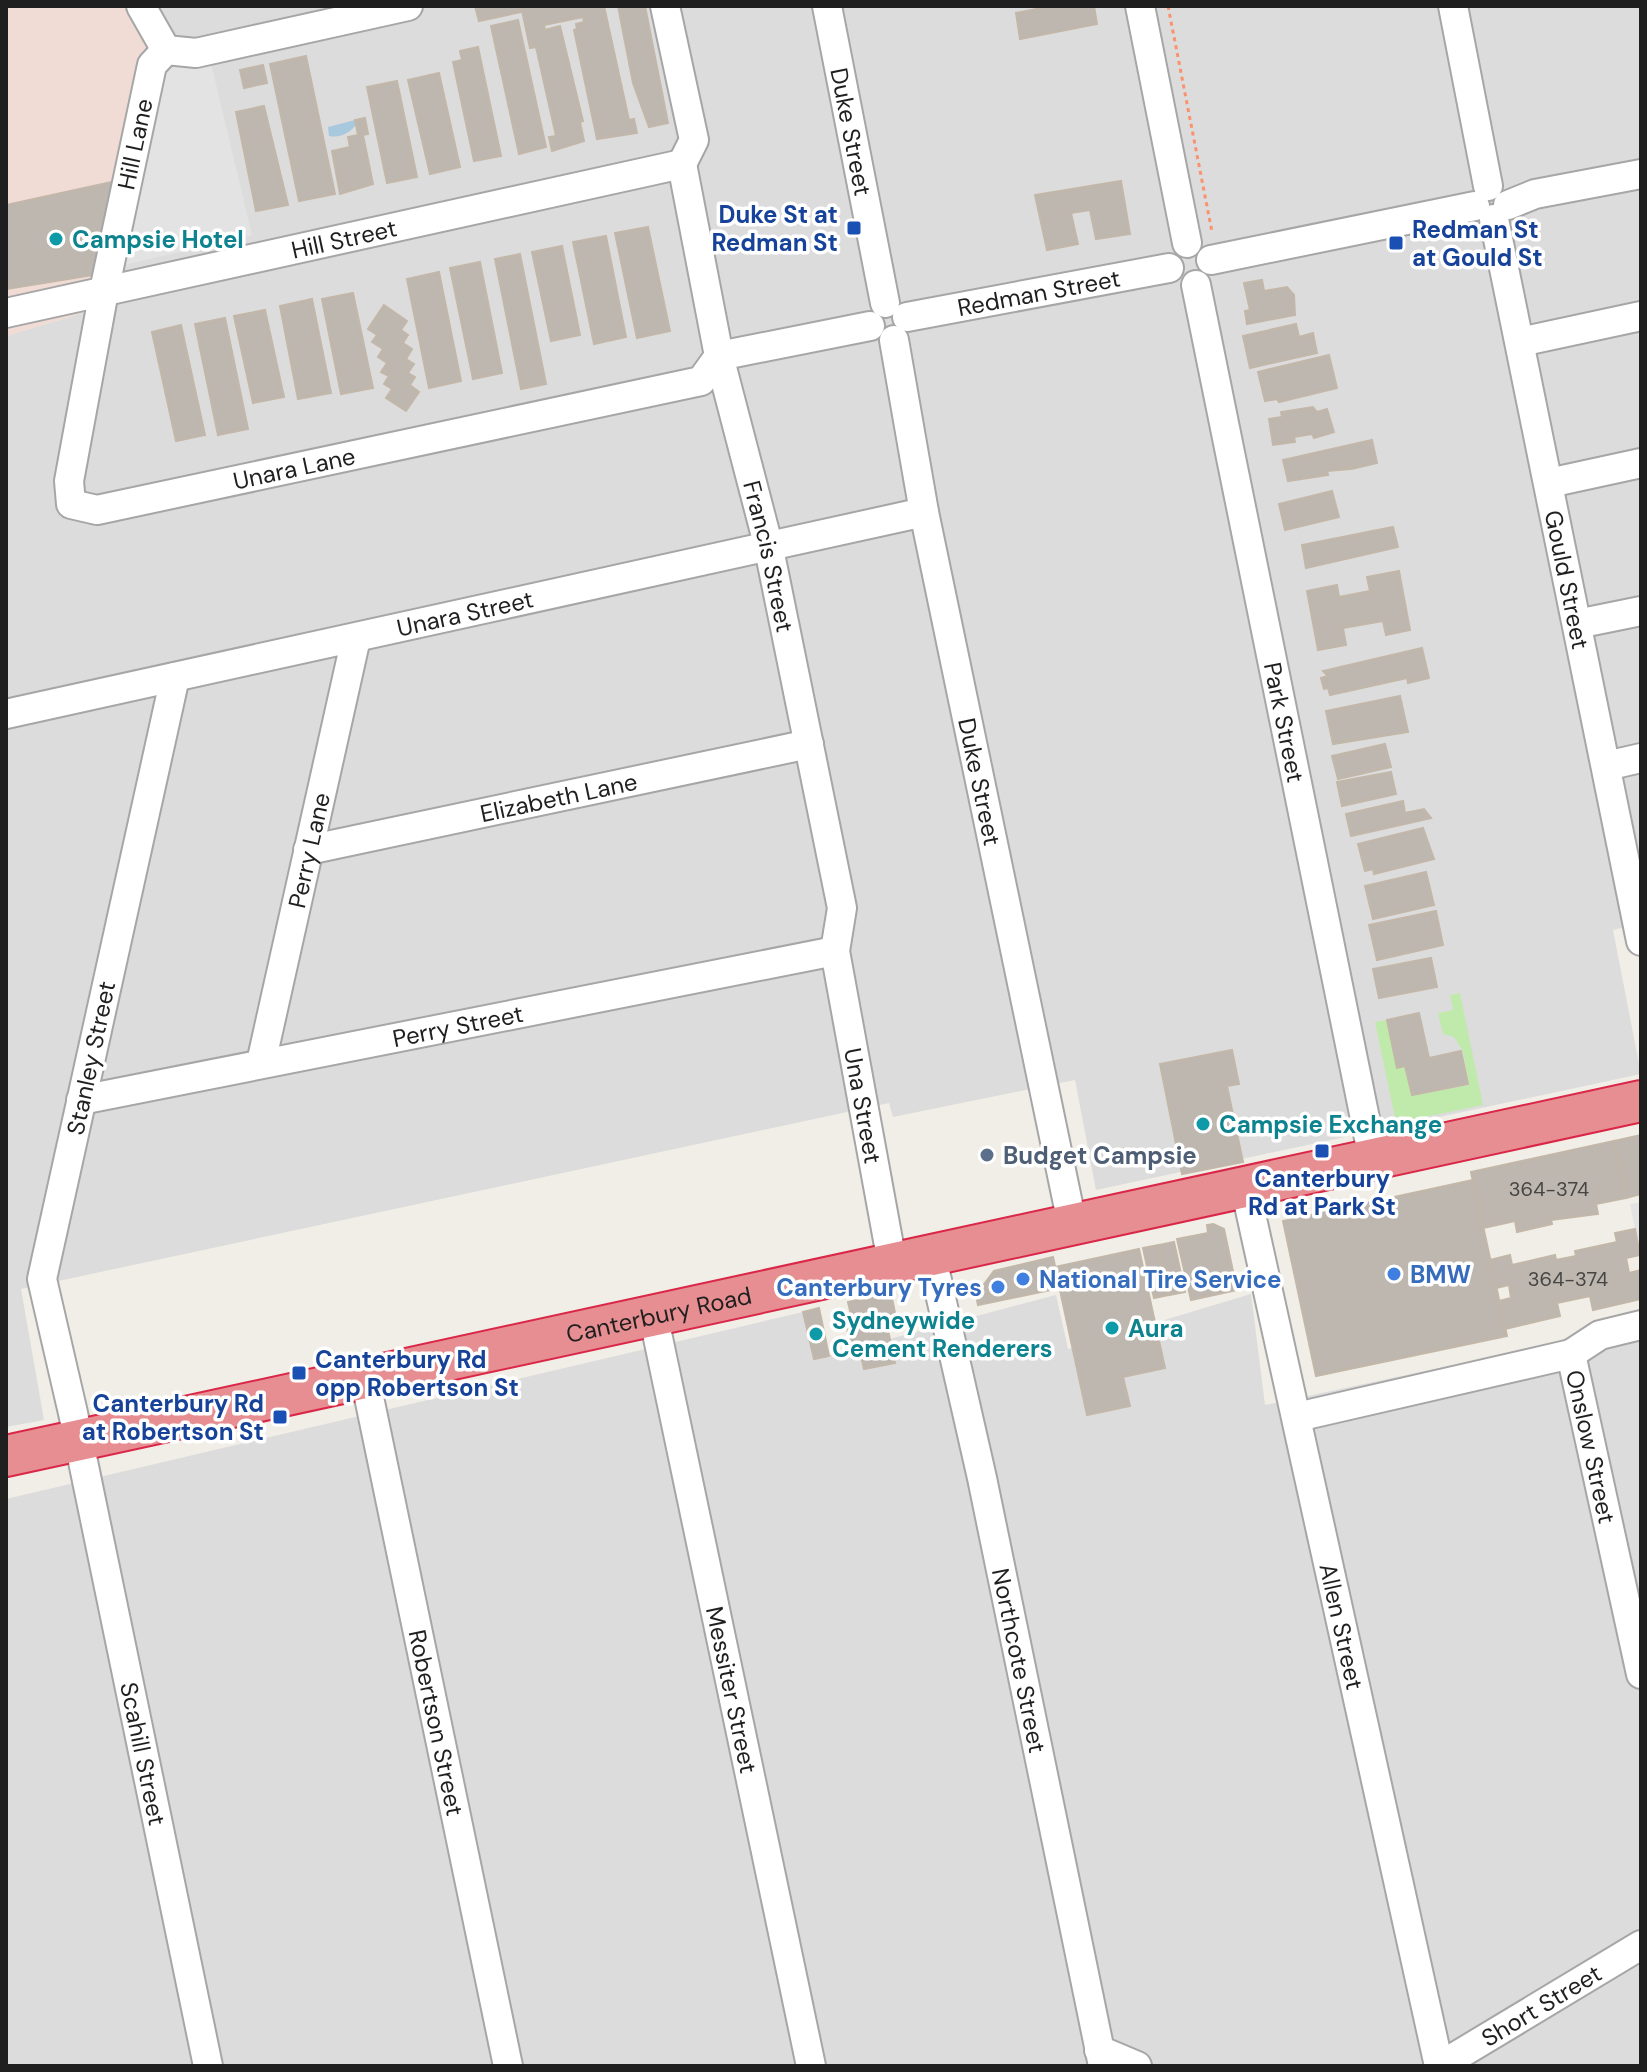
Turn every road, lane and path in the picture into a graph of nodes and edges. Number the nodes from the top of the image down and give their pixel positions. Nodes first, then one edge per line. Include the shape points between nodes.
1 (141, 6) edge
2 (408, 6) edge
3 (665, 6) edge
4 (827, 6) edge
5 (1140, 6) edge
6 (1168, 6) edge
7 (1453, 6) edge
8 (166, 50) junction
9 (682, 164) junction
10 (1641, 174) edge
11 (1491, 204) junction
12 (1203, 245) junction
13 (1169, 268) junction
14 (1196, 285) junction
15 (104, 291) junction
16 (6, 313) edge
17 (1641, 316) edge
18 (889, 321) junction
19 (1520, 342) junction
20 (719, 356) junction
21 (1641, 463) edge
22 (1549, 483) junction
23 (924, 512) junction
24 (768, 544) junction
25 (1641, 611) edge
26 (1577, 624) junction
27 (356, 638) junction
28 (175, 677) junction
29 (6, 714) edge
30 (809, 744) junction
31 (1641, 758) edge
32 (1606, 766) junction
33 (308, 850) junction
34 (1640, 932) edge
35 (835, 951) junction
36 (261, 1063) junction
37 (81, 1100) junction
38 (1641, 1101) edge
39 (1373, 1158) junction
40 (1245, 1187) junction
41 (1072, 1223) junction
42 (931, 1254) junction
43 (892, 1262) junction
44 (653, 1314) junction
45 (1641, 1325) edge
46 (1571, 1354) junction
47 (365, 1378) junction
48 (1297, 1417) junction
49 (78, 1440) junction
50 (6, 1456) edge
51 (1641, 1674) edge
52 (1641, 1945) edge
53 (1101, 2058) edge
54 (208, 2066) edge
55 (508, 2066) edge
56 (811, 2066) edge
57 (1137, 2066) edge
58 (1440, 2066) edge

1 - 8 street
2 - 8 street via 196,53
3 - 9 street via 694,140
4 - 18 street, Duke Street
5 - 12 street
6 - 12 path
7 - 11 street, Gould Street
8 - 15 street, Hill Lane via 152,65
9 - 15 street, Hill Street
9 - 20 street, Francis Street
10 - 11 street
11 - 12 street
11 - 19 street, Gould Street
12 - 13 street via 1175,249
12 - 14 street via 1208,277
13 - 14 street via 1176,280
13 - 18 street, Redman Street
14 - 39 street, Park Street
15 - 16 street, Hill Street
15 - 20 street, Unara Lane via 69,481 71,504 97,510 701,381
17 - 19 street
18 - 20 street, Redman Street
18 - 23 street, Duke Street
19 - 22 street, Gould Street
20 - 24 street, Francis Street
21 - 22 street
22 - 26 street, Gould Street
23 - 24 street, Unara Street
23 - 41 street, Duke Street
24 - 27 street, Unara Street
24 - 30 street, Francis Street
25 - 26 street
26 - 32 street, Gould Street
27 - 28 street, Unara Street
27 - 33 street, Perry Lane
28 - 29 street, Unara Street
28 - 37 street, Stanley Street
30 - 33 street, Elizabeth Lane
30 - 35 street, Francis Street via 842,908
31 - 32 street
32 - 34 street, Gould Street
33 - 36 street, Perry Lane
35 - 36 street, Perry Street
35 - 43 street, Una Street
36 - 37 street, Perry Street
37 - 49 street, Stanley Street via 42,1279
38 - 39 highway, Canterbury Road
39 - 40 highway, Canterbury Road
40 - 41 highway, Canterbury Road
40 - 48 street, Allen Street
41 - 42 highway, Canterbury Road
42 - 43 highway, Canterbury Road
42 - 53 street, Northcote Street
43 - 44 highway, Canterbury Road
44 - 47 highway, Canterbury Road
44 - 56 street, Messiter Street
45 - 46 street via 1600,1335
46 - 48 street, Onslow Street
46 - 51 street, Onslow Street
47 - 49 highway, Canterbury Road
47 - 55 street, Robertson Street
48 - 58 street, Allen Street
49 - 50 highway, Canterbury Road
49 - 54 street, Scahill Street
52 - 58 street, Short Street
53 - 57 street

